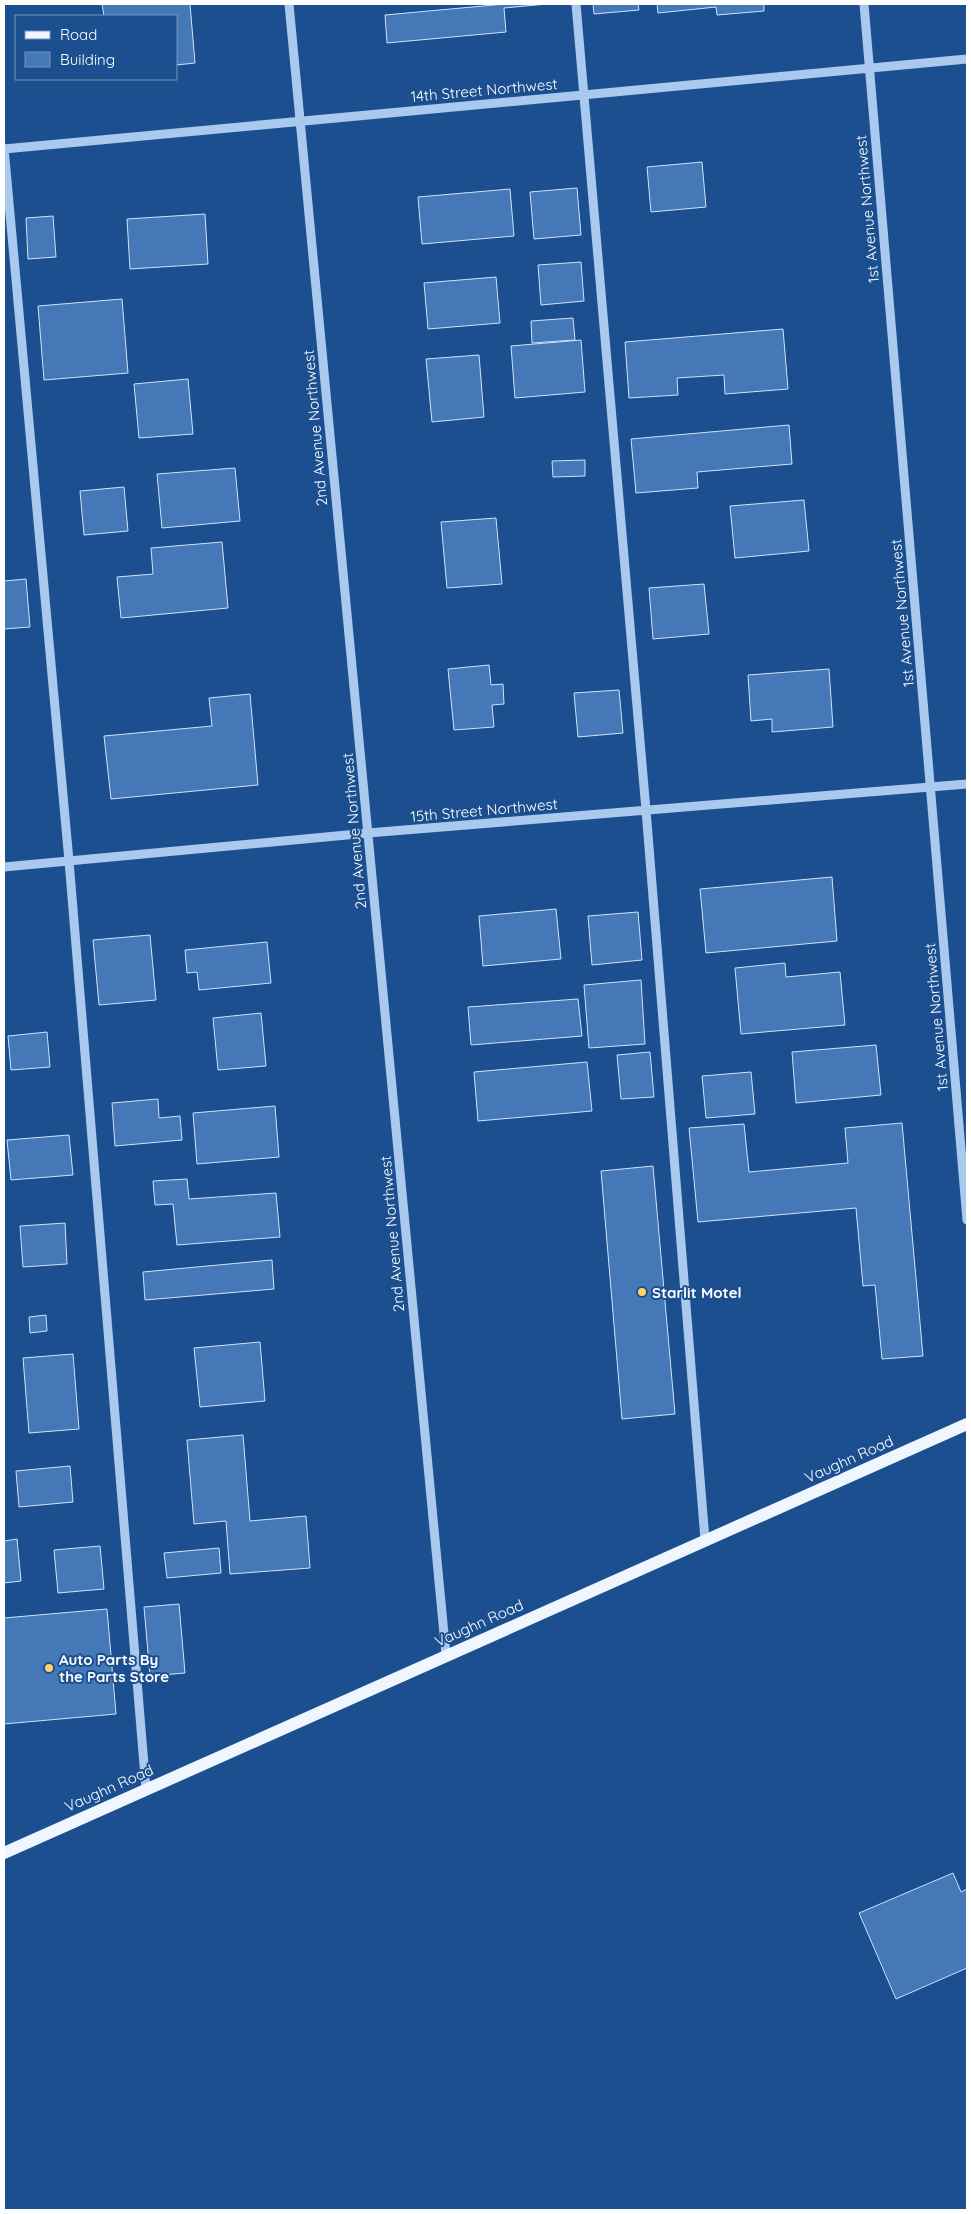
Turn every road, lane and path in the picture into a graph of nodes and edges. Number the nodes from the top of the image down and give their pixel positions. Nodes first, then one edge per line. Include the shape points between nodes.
1 (289, 4) edge
2 (576, 4) edge
3 (864, 4) edge
4 (967, 59) edge
5 (869, 68) junction
6 (584, 95) junction
7 (300, 121) junction
8 (4, 149) edge
9 (967, 784) edge
10 (930, 787) junction
11 (646, 810) junction
12 (368, 833) junction
13 (68, 861) junction
14 (4, 867) edge
15 (967, 1220) edge
16 (967, 1424) edge
17 (705, 1540) junction
18 (446, 1655) junction
19 (146, 1789) junction
20 (4, 1853) edge

1 - 7 street, 2nd Avenue Northwest
2 - 6 street
3 - 5 street, 1st Avenue Northwest
4 - 5 street, 14th Street Northwest
5 - 6 street, 14th Street Northwest
5 - 10 street, 1st Avenue Northwest
6 - 7 street, 14th Street Northwest
6 - 11 street
7 - 8 street, 14th Street Northwest
7 - 12 street, 2nd Avenue Northwest
8 - 13 street
9 - 10 street, 15th Street Northwest
10 - 11 street, 15th Street Northwest
10 - 15 street, 1st Avenue Northwest
11 - 12 street, 15th Street Northwest
11 - 17 street
12 - 13 street, 15th Street Northwest
12 - 18 street, 2nd Avenue Northwest
13 - 14 street, 15th Street Northwest
13 - 19 street
16 - 17 main road, Vaughn Road
17 - 18 main road, Vaughn Road
18 - 19 main road, Vaughn Road
19 - 20 main road, Vaughn Road

